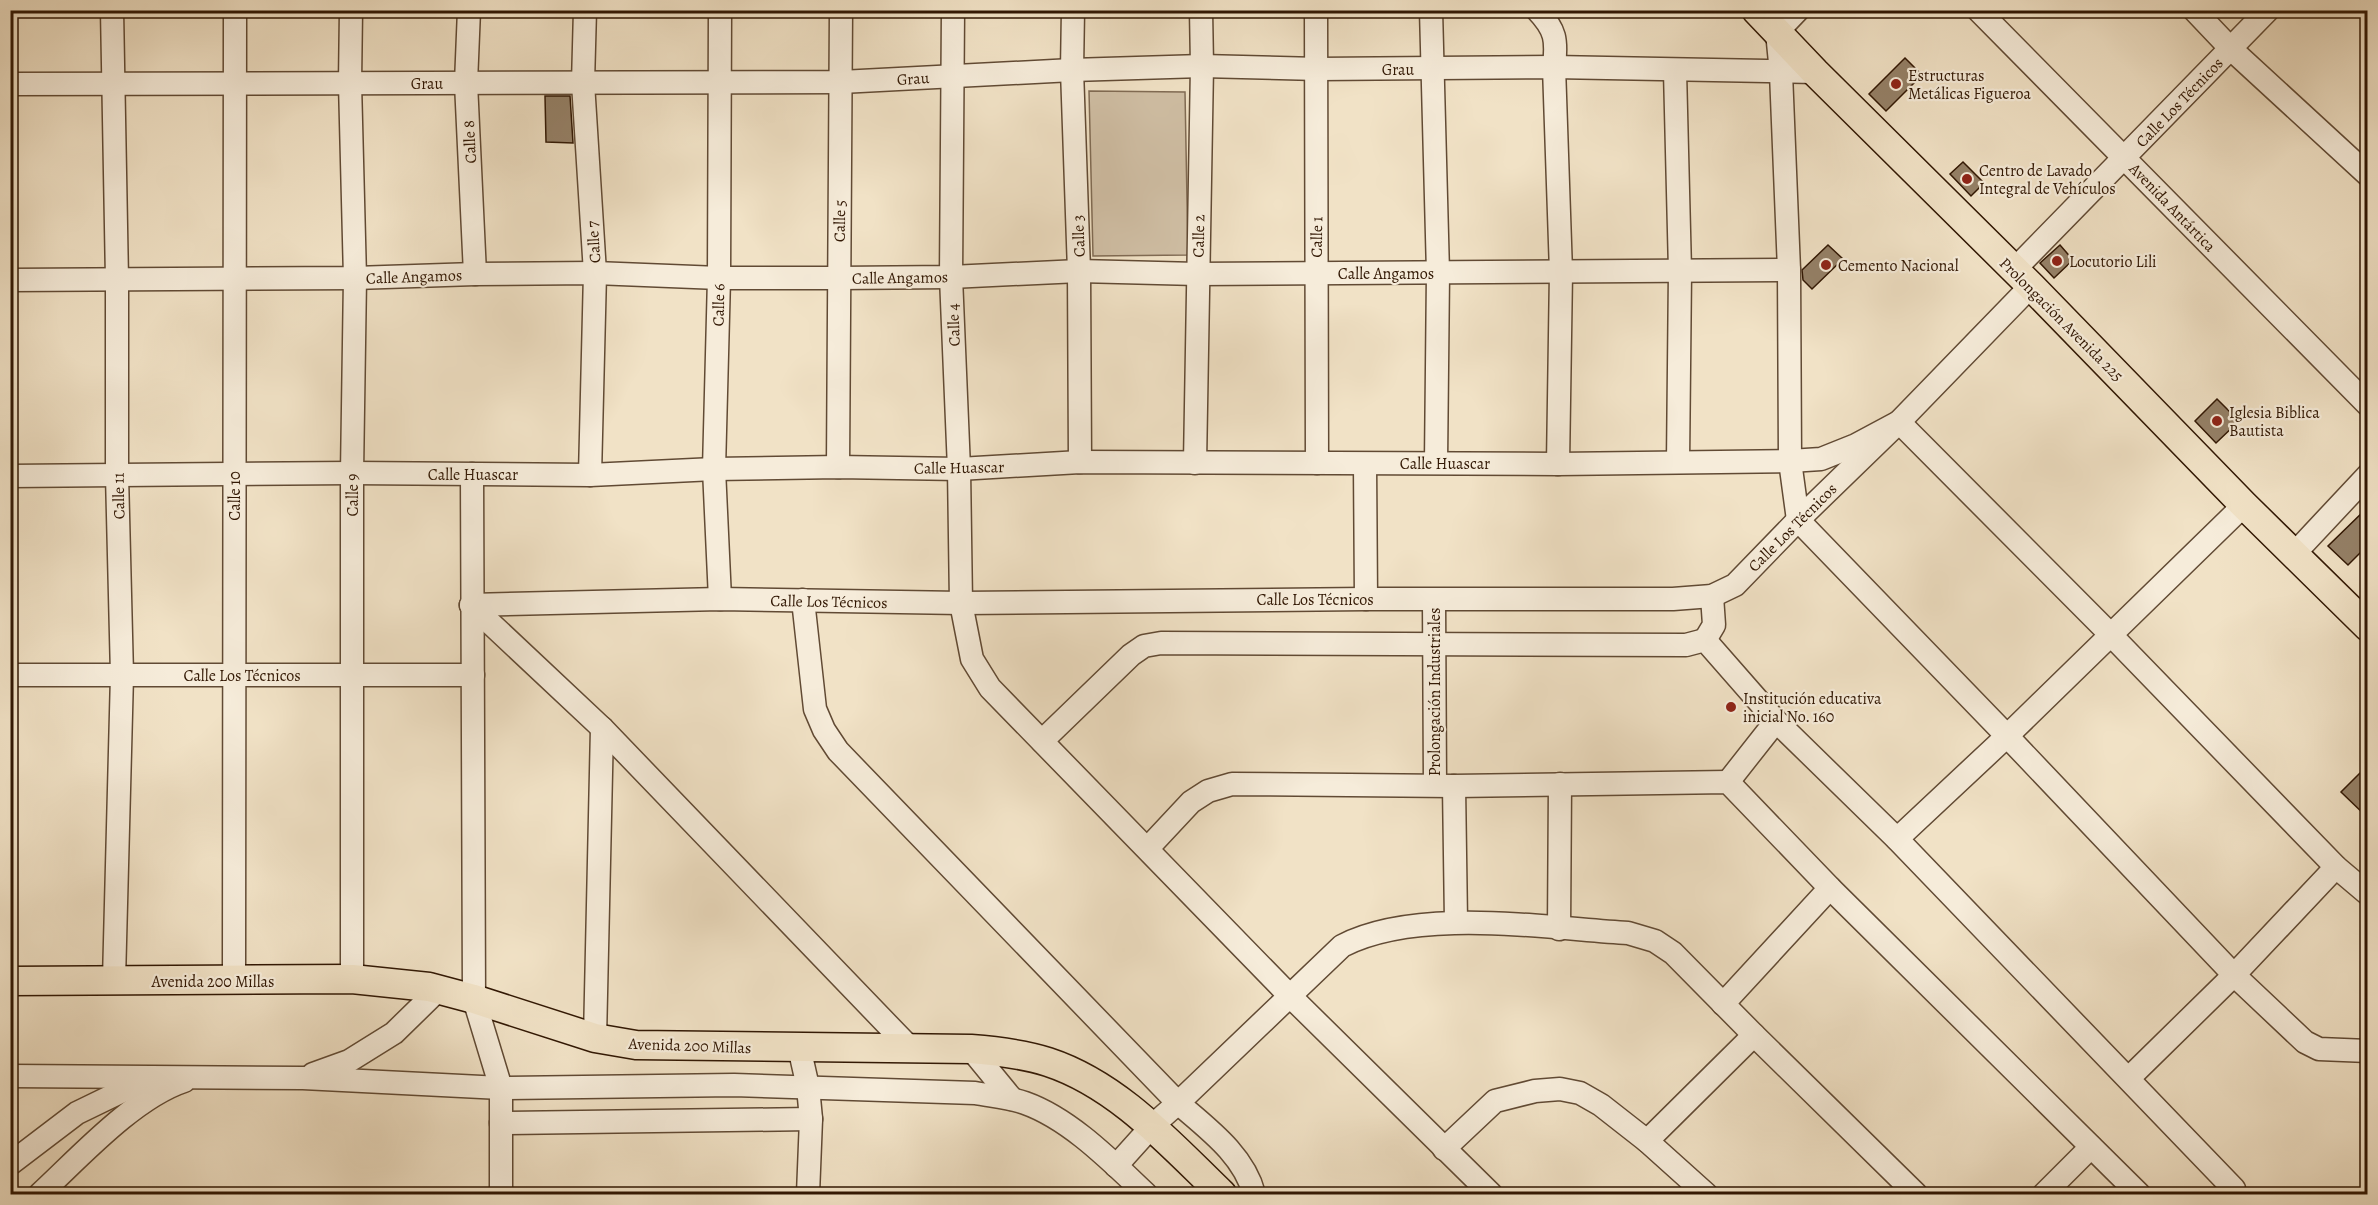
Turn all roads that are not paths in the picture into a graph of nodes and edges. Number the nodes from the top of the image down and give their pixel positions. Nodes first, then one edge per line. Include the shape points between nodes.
1 (112, 10) edge
2 (236, 10) edge
3 (351, 10) edge
4 (469, 10) edge
5 (585, 10) edge
6 (720, 10) edge
7 (841, 10) edge
8 (953, 10) edge
9 (1073, 10) edge
10 (1201, 10) edge
11 (1316, 10) edge
12 (1431, 10) edge
13 (1537, 10) edge
14 (1756, 10) edge
15 (1798, 10) edge
16 (1978, 10) edge
17 (2194, 10) edge
18 (2268, 10) edge
19 (1777, 32) junction
20 (2231, 49) junction
21 (1202, 66) junction
22 (1554, 67) junction
23 (1318, 69) junction
24 (1431, 69) junction
25 (1072, 70) junction
26 (1675, 71) junction
27 (1815, 72) junction
28 (1781, 73) junction
29 (952, 75) junction
30 (720, 82) junction
31 (841, 82) junction
32 (235, 83) junction
33 (350, 83) junction
34 (466, 83) junction
35 (583, 83) junction
36 (10, 84) edge
37 (112, 84) junction
38 (2124, 157) junction
39 (2367, 175) edge
40 (1790, 270) junction
41 (1079, 271) junction
42 (1680, 271) junction
43 (1561, 272) junction
44 (595, 273) junction
45 (1437, 273) junction
46 (475, 274) junction
47 (1197, 274) junction
48 (1315, 274) junction
49 (951, 277) junction
50 (236, 278) junction
51 (355, 278) junction
52 (719, 278) junction
53 (838, 278) junction
54 (2022, 278) junction
55 (10, 280) edge
56 (117, 280) junction
57 (2367, 405) edge
58 (1899, 422) junction
59 (1790, 461) junction
60 (1080, 462) junction
61 (1437, 462) junction
62 (1678, 462) junction
63 (1195, 463) junction
64 (1317, 463) junction
65 (1365, 464) junction
66 (1558, 464) junction
67 (838, 467) junction
68 (714, 469) junction
69 (959, 469) junction
70 (352, 473) junction
71 (234, 474) junction
72 (472, 474) junction
73 (590, 475) junction
74 (2367, 475) edge
75 (10, 476) edge
76 (117, 476) junction
77 (2244, 505) junction
78 (1798, 520) junction
79 (2294, 554) junction
80 (1712, 596) junction
81 (1366, 598) junction
82 (720, 599) junction
83 (803, 600) junction
84 (1434, 600) junction
85 (961, 603) junction
86 (471, 605) junction
87 (2367, 627) edge
88 (2110, 634) junction
89 (1705, 640) junction
90 (1434, 645) junction
91 (10, 675) edge
92 (122, 675) junction
93 (234, 675) junction
94 (352, 675) junction
95 (473, 675) junction
96 (1776, 721) junction
97 (602, 728) junction
98 (2007, 736) junction
99 (1042, 741) junction
100 (1728, 782) junction
101 (1560, 784) junction
102 (1445, 785) junction
103 (1897, 839) junction
104 (1148, 848) junction
105 (2336, 867) junction
106 (1830, 888) junction
107 (2367, 894) edge
108 (1456, 922) junction
109 (1559, 929) junction
110 (2234, 975) junction
111 (352, 979) junction
112 (10, 981) edge
113 (114, 981) junction
114 (234, 981) junction
115 (439, 989) junction
116 (1289, 995) junction
117 (474, 999) junction
118 (1723, 1004) junction
119 (1754, 1035) junction
120 (596, 1038) junction
121 (799, 1047) junction
122 (911, 1049) junction
123 (971, 1049) junction
124 (2367, 1051) edge
125 (10, 1076) edge
126 (152, 1077) junction
127 (194, 1077) junction
128 (303, 1078) junction
129 (2129, 1078) junction
130 (808, 1087) junction
131 (501, 1088) junction
132 (1012, 1099) junction
133 (1178, 1103) junction
134 (811, 1119) junction
135 (501, 1123) junction
136 (1152, 1126) junction
137 (1647, 1142) junction
138 (2091, 1147) junction
139 (1444, 1149) junction
140 (10, 1164) edge
141 (1116, 1166) junction
142 (2235, 1193) edge
143 (40, 1194) edge
144 (501, 1194) edge
145 (808, 1194) edge
146 (1146, 1194) edge
147 (1222, 1194) edge
148 (1254, 1194) edge
149 (1491, 1194) edge
150 (1706, 1194) edge
151 (1916, 1194) edge
152 (2044, 1194) edge
153 (2139, 1194) edge

1 - 37 street, Calle 11
2 - 32 street, Calle 10
3 - 33 street, Calle 9
4 - 34 street, Calle 8
5 - 35 street, Calle 7
6 - 30 street, Calle 6
7 - 31 street, Calle 5
8 - 29 street, Calle 4
9 - 25 street, Calle 3
10 - 21 street, Calle 2
11 - 23 street, Calle 1
12 - 24 street
13 - 22 street via 1552,26 1556,45
14 - 19 main road, Prolongación Avenida 225
15 - 19 street
16 - 38 street, Avenida Antártica
17 - 20 street
18 - 20 street, Calle Los Técnicos
19 - 27 main road, Prolongación Avenida 225
19 - 28 street
20 - 38 street, Calle Los Técnicos
20 - 39 street
21 - 23 street, Grau
21 - 25 street, Grau
21 - 47 street, Calle 2
22 - 24 street, Grau
22 - 26 street, Grau
22 - 43 street
23 - 24 street, Grau
23 - 48 street, Calle 1
24 - 45 street
25 - 29 street, Grau
25 - 41 street, Calle 3
26 - 28 street, Grau
26 - 42 street
27 - 28 street, Grau
27 - 54 main road, Prolongación Avenida 225
28 - 40 street
29 - 31 street, Grau
29 - 49 street, Calle 4
30 - 31 street, Grau
30 - 35 street, Grau
30 - 52 street, Calle 6
31 - 53 street, Calle 5
32 - 33 street, Grau
32 - 37 street, Grau
32 - 50 street, Calle 10
33 - 34 street, Grau
33 - 51 street, Calle 9
34 - 35 street, Grau
34 - 46 street, Calle 8
35 - 44 street, Calle 7
36 - 37 street, Grau
37 - 56 street, Calle 11
38 - 54 street, Calle Los Técnicos
38 - 57 street, Avenida Antártica
40 - 42 street, Calle Angamos
40 - 59 street
41 - 47 street, Calle Angamos
41 - 49 street, Calle Angamos
41 - 60 street, Calle 3
42 - 43 street, Calle Angamos
42 - 62 street
43 - 45 street, Calle Angamos
43 - 66 street
44 - 46 street, Calle Angamos
44 - 52 street, Calle Angamos
44 - 73 street, Calle 7
45 - 48 street, Calle Angamos
45 - 61 street
46 - 51 street, Calle Angamos
47 - 48 street, Calle Angamos
47 - 63 street, Calle 2
48 - 64 street, Calle 1
49 - 53 street, Calle Angamos
49 - 69 street, Calle 4
50 - 51 street, Calle Angamos
50 - 56 street, Calle Angamos
50 - 71 street, Calle 10
51 - 70 street, Calle 9
52 - 53 street, Calle Angamos
52 - 68 street, Calle 6
53 - 67 street, Calle 5
54 - 58 street, Calle Los Técnicos
54 - 77 main road, Prolongación Avenida 225
55 - 56 street, Calle Angamos
56 - 76 street, Calle 11
58 - 59 street, Calle Huascar via 1821,459
58 - 78 street, Calle Los Técnicos
58 - 88 street
59 - 62 street, Calle Huascar
59 - 78 street
60 - 63 street, Calle Huascar
60 - 69 street, Calle Huascar
61 - 65 street, Calle Huascar
61 - 66 street, Calle Huascar
62 - 66 street, Calle Huascar
63 - 64 street, Calle Huascar
64 - 65 street, Calle Huascar
65 - 81 street
67 - 68 street, Calle Huascar
67 - 69 street, Calle Huascar
68 - 73 street, Calle Huascar
68 - 82 street, Calle 6
69 - 85 street, Calle 4
70 - 71 street, Calle Huascar
70 - 72 street, Calle Huascar
70 - 94 street, Calle 9
71 - 76 street, Calle Huascar
71 - 93 street, Calle 10
72 - 73 street, Calle Huascar
72 - 86 street
74 - 79 street
75 - 76 street, Calle Huascar
76 - 92 street, Calle 11
77 - 79 main road, Prolongación Avenida 225
77 - 88 street
78 - 80 street, Calle Los Técnicos via 1735,585
78 - 98 street
79 - 87 main road, Prolongación Avenida 225
80 - 84 street, Calle Los Técnicos
80 - 89 street via 1714,625
81 - 84 street, Calle Los Técnicos
81 - 85 street, Calle Los Técnicos
82 - 83 street, Calle Los Técnicos
82 - 86 street, Calle Los Técnicos
83 - 85 street, Calle Los Técnicos
83 - 133 street via 815,709 838,751
84 - 90 street, Prolongación Industriales
85 - 99 street, Calle 4 via 972,659 990,688
86 - 95 street
86 - 97 street
88 - 98 street
88 - 105 street
89 - 90 street via 1686,645
89 - 96 street
90 - 99 street via 1144,646
90 - 102 street, Prolongación Industriales
91 - 92 street, Calle Los Técnicos
92 - 93 street, Calle Los Técnicos
92 - 113 street, Calle 11
93 - 94 street, Calle Los Técnicos
93 - 114 street, Calle 10
94 - 95 street, Calle Los Técnicos
94 - 111 street, Calle 9
95 - 117 street
96 - 100 street
96 - 103 street
97 - 120 street
97 - 122 street
98 - 103 street
98 - 110 street
99 - 104 street, Calle 4
100 - 101 street
100 - 106 street
101 - 102 street
101 - 109 street
102 - 104 street via 1232,784 1208,791 1191,802
102 - 108 street, Prolongación Industriales
103 - 129 street
104 - 116 street, Calle 4
105 - 107 street
105 - 110 street
106 - 118 street
106 - 138 street
108 - 109 street
108 - 116 street via 1362,935 1342,946
109 - 118 street via 1628,933 1655,941 1673,953
110 - 124 street via 2305,1042 2319,1049
110 - 129 street
111 - 114 main road, Avenida 200 Millas
111 - 115 main road, Avenida 200 Millas
112 - 113 main road, Avenida 200 Millas
113 - 114 main road, Avenida 200 Millas
115 - 117 main road, Avenida 200 Millas
115 - 128 street via 394,1033 349,1061
116 - 133 street
116 - 139 street, Calle 4
117 - 120 main road, Avenida 200 Millas
117 - 131 street
118 - 119 street
119 - 137 street
119 - 151 street
120 - 121 main road, Avenida 200 Millas via 636,1045
121 - 122 main road, Avenida 200 Millas
121 - 130 street
122 - 123 main road, Avenida 200 Millas
123 - 132 street
123 - 136 main road, Avenida 200 Millas via 1024,1055 1078,1074
125 - 126 street
126 - 127 street
126 - 140 street via 76,1113
127 - 128 street
127 - 143 street via 169,1086 138,1107
128 - 131 street
129 - 142 street
130 - 131 street
130 - 132 street via 975,1093
130 - 134 street
131 - 135 street
132 - 141 street via 1052,1115
133 - 136 street
133 - 148 street via 1243,1166
134 - 135 street
134 - 145 street
135 - 144 street
136 - 141 street
136 - 147 main road, Avenida 200 Millas
137 - 139 street via 1601,1105 1580,1093 1560,1089 1496,1101
137 - 150 street
138 - 152 street
138 - 153 street
139 - 149 street, Calle 4
141 - 146 street

